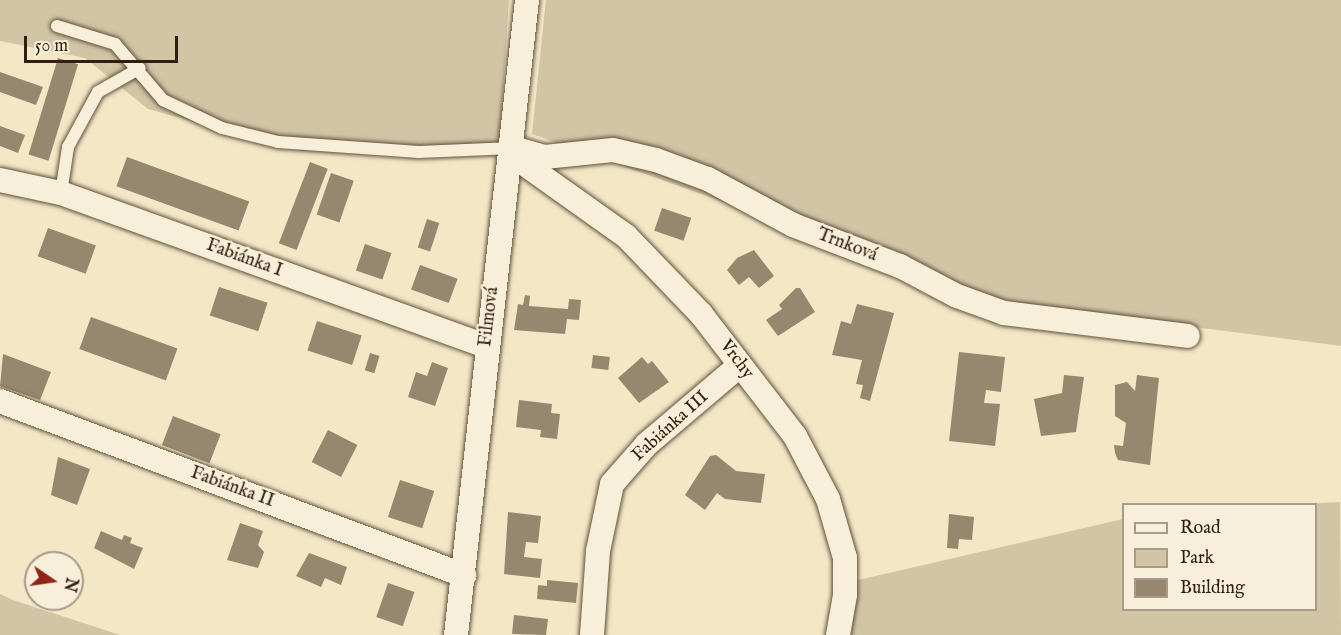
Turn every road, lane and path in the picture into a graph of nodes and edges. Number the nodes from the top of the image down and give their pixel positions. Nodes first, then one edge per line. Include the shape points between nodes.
1 (527, 0) edge
2 (57, 26) dead end
3 (140, 68) junction
4 (512, 151) junction
5 (0, 180) edge
6 (61, 193) junction
7 (1188, 336) dead end
8 (486, 346) junction
9 (740, 366) junction
10 (0, 401) edge
11 (464, 575) junction
12 (456, 635) edge
13 (592, 635) edge
14 (838, 635) edge

1 - 4 street, Filmová
2 - 3 lane via 115,44
3 - 4 lane via 164,100 222,128 278,142 419,152
3 - 6 lane via 98,92 68,147
4 - 7 street, Trnková via 545,157 613,150 656,160 708,179 793,225 900,266 957,296 1004,313
4 - 8 street, Filmová
4 - 9 street, Vrchy via 626,236 701,314
5 - 6 street, Fabiánka I
6 - 8 street, Fabiánka I
8 - 11 street, Filmová
9 - 13 street, Fabiánka III via 647,444 612,484 598,551
9 - 14 street, Vrchy via 795,436 828,499 845,558 845,595
10 - 11 street, Fabiánka II
11 - 12 street, Filmová

